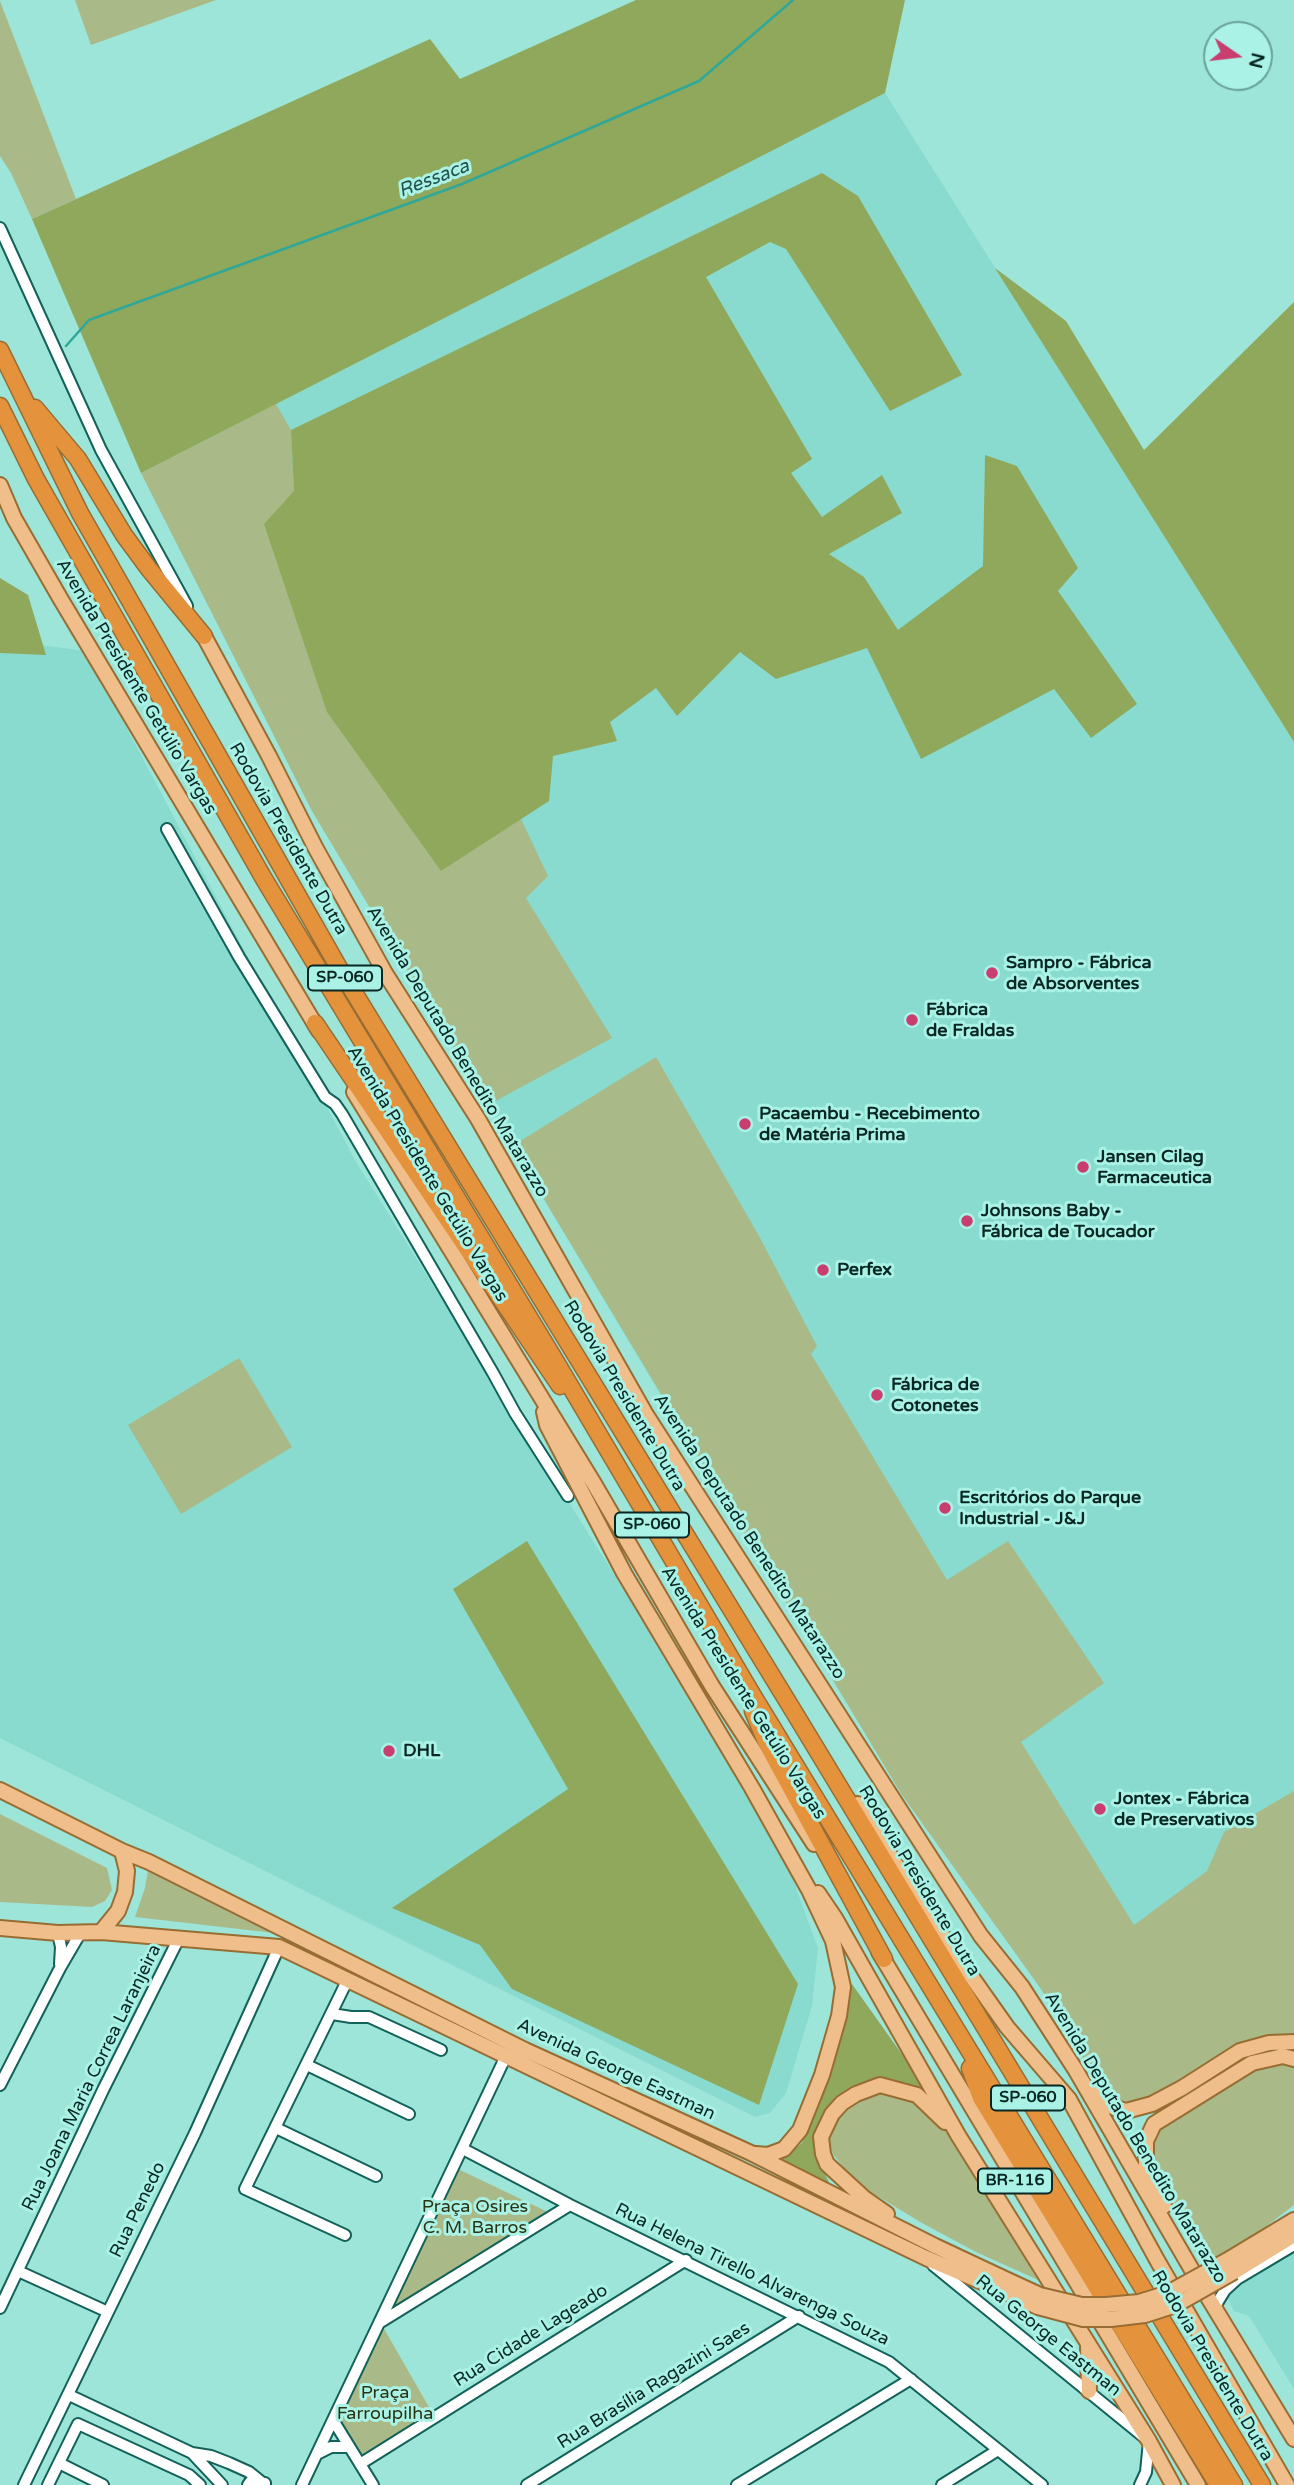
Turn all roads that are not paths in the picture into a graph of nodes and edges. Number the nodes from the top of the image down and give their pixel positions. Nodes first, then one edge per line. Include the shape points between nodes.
1 (0, 228) edge
2 (0, 350) edge
3 (18, 388) junction
4 (0, 406) edge
5 (0, 485) edge
6 (204, 636) junction
7 (167, 829) dead end
8 (315, 1023) junction
9 (540, 1395) junction
10 (610, 1455) junction
11 (569, 1496) dead end
12 (729, 1654) junction
13 (794, 1712) junction
14 (0, 1790) edge
15 (775, 1832) junction
16 (122, 1851) junction
17 (0, 1928) edge
18 (81, 1932) junction
19 (101, 1932) junction
20 (58, 1933) junction
21 (178, 1938) junction
22 (279, 1947) junction
23 (884, 1959) junction
24 (60, 1968) junction
25 (347, 1981) junction
26 (332, 2014) junction
27 (958, 2033) junction
28 (1294, 2042) edge
29 (441, 2050) dead end
30 (506, 2056) junction
31 (1294, 2059) edge
32 (307, 2065) junction
33 (1075, 2069) junction
34 (0, 2085) edge
35 (410, 2114) dead end
36 (276, 2128) junction
37 (958, 2135) junction
38 (463, 2148) junction
39 (751, 2153) junction
40 (376, 2176) dead end
41 (570, 2205) junction
42 (1294, 2212) edge
43 (1294, 2220) edge
44 (345, 2235) dead end
45 (1294, 2235) edge
46 (1294, 2245) edge
47 (1244, 2250) junction
48 (930, 2252) junction
49 (686, 2260) junction
50 (1230, 2267) junction
51 (19, 2271) junction
52 (1203, 2289) junction
53 (0, 2308) edge
54 (1214, 2308) junction
55 (108, 2312) junction
56 (799, 2316) junction
57 (379, 2323) junction
58 (1088, 2344) junction
59 (911, 2379) junction
60 (1089, 2391) junction
61 (69, 2395) junction
62 (333, 2420) junction
63 (1294, 2439) edge
64 (1149, 2441) junction
65 (349, 2447) junction
66 (998, 2450) junction
67 (192, 2453) junction
68 (317, 2454) junction
69 (58, 2463) junction
70 (360, 2464) junction
71 (50, 2484) edge
72 (265, 2484) edge
73 (24, 2485) edge
74 (103, 2485) edge
75 (200, 2485) edge
76 (222, 2485) edge
77 (248, 2485) edge
78 (302, 2485) edge
79 (373, 2485) edge
80 (527, 2485) edge
81 (737, 2485) edge
82 (942, 2485) edge
83 (1042, 2485) edge
84 (1140, 2485) edge
85 (1173, 2485) edge
86 (1198, 2485) edge
87 (1218, 2485) edge
88 (1234, 2485) edge
89 (1262, 2485) edge
90 (1287, 2485) edge

1 - 6 street via 101,450
2 - 3 highway, Rodovia Presidente Dutra / SP-060
3 - 6 highway via 78,459 124,535
3 - 13 highway, Rodovia Presidente Dutra / SP-060 via 80,513 340,968
4 - 10 highway, SP-060 via 36,479 264,879
5 - 8 main road, Avenida Presidente Getúlio Vargas via 60,598
6 - 33 main road, Avenida Deputado Benedito Matarazzo via 385,973 478,1119 645,1413 981,1936 1022,1987
7 - 11 street via 239,957 325,1097 342,1114 515,1413
8 - 9 main road, Avenida Presidente Getúlio Vargas
8 - 10 highway via 537,1355
9 - 15 main road via 547,1425 624,1573
9 - 23 main road, Avenida Presidente Getúlio Vargas / BR-116 via 712,1686
10 - 12 highway, SP-060
12 - 23 highway via 767,1744
12 - 27 highway, SP-060
13 - 89 highway, Rodovia Presidente Dutra / SP-060
13 - 90 main road, Rodovia Presidente Dutra via 1007,2027 1069,2099
14 - 16 main road, Avenida George Eastman
15 - 37 main road via 835,1917
15 - 39 main road via 833,1941 843,1986 822,2075 800,2130 784,2149 768,2155
16 - 19 main road via 127,1871 125,1892 118,1911
16 - 39 main road, Avenida George Eastman via 513,2044
17 - 20 main road, Avenida George Eastman
18 - 19 main road, Avenida George Eastman
18 - 20 main road, Avenida George Eastman
18 - 24 street
19 - 21 main road, Avenida George Eastman
20 - 24 street
21 - 22 main road, Avenida George Eastman
21 - 51 street, Rua Joana Maria Correa Laranjeira
22 - 25 main road, Avenida George Eastman
22 - 55 street, Rua Penedo
23 - 86 main road, BR-116
24 - 34 street
25 - 26 street
25 - 30 main road, Avenida George Eastman
26 - 29 street via 369,2017
26 - 32 street
27 - 87 highway via 981,2098
27 - 88 highway, SP-060
28 - 33 main road via 1240,2051 1152,2104 1126,2111 1103,2104
30 - 38 street
30 - 48 main road, Avenida George Eastman
31 - 52 main road via 1283,2056 1252,2063 1154,2124 1146,2141 1146,2166
32 - 35 street
32 - 36 street
33 - 52 main road, Avenida Deputado Benedito Matarazzo
36 - 40 street
36 - 44 street via 245,2189
37 - 48 main road via 917,2095 880,2085 842,2103 821,2137 823,2154 833,2171
37 - 58 main road
38 - 41 street, Rua Helena Tirello Alvarenga Souza
38 - 57 street
39 - 48 main road, Avenida George Eastman
41 - 49 street, Rua Helena Tirello Alvarenga Souza
41 - 57 street
42 - 47 main road
43 - 47 main road
45 - 50 main road
46 - 54 street via 1237,2280
47 - 50 main road
48 - 50 main road, Avenida George Eastman, bridge via 998,2282 1082,2305 1139,2302
48 - 60 street, Rua George Eastman
49 - 56 street, Rua Helena Tirello Alvarenga Souza
49 - 70 street, Rua Cidade Lageado
51 - 53 street, Rua Joana Maria Correa Laranjeira
51 - 55 street
52 - 54 main road, Avenida Deputado Benedito Matarazzo
54 - 63 main road, Avenida Deputado Benedito Matarazzo
55 - 61 street, Rua Penedo
56 - 59 street, Rua Helena Tirello Alvarenga Souza via 890,2362
56 - 80 street, Rua Brasília Ragazini Saes
57 - 62 street
58 - 60 main road
58 - 64 main road
59 - 66 street, Rua Helena Tirello Alvarenga Souza
59 - 81 street
60 - 64 street, Rua George Eastman
61 - 67 street
61 - 73 street, Rua Penedo
62 - 65 street
62 - 68 street
64 - 84 street
64 - 85 main road
65 - 68 street via 331,2447
65 - 70 street
66 - 82 street
66 - 83 street, Rua Helena Tirello Alvarenga Souza
67 - 72 street via 229,2463
67 - 76 street
68 - 78 street
69 - 71 street
69 - 74 street
69 - 75 street via 78,2424 188,2475
70 - 79 street
72 - 77 street

